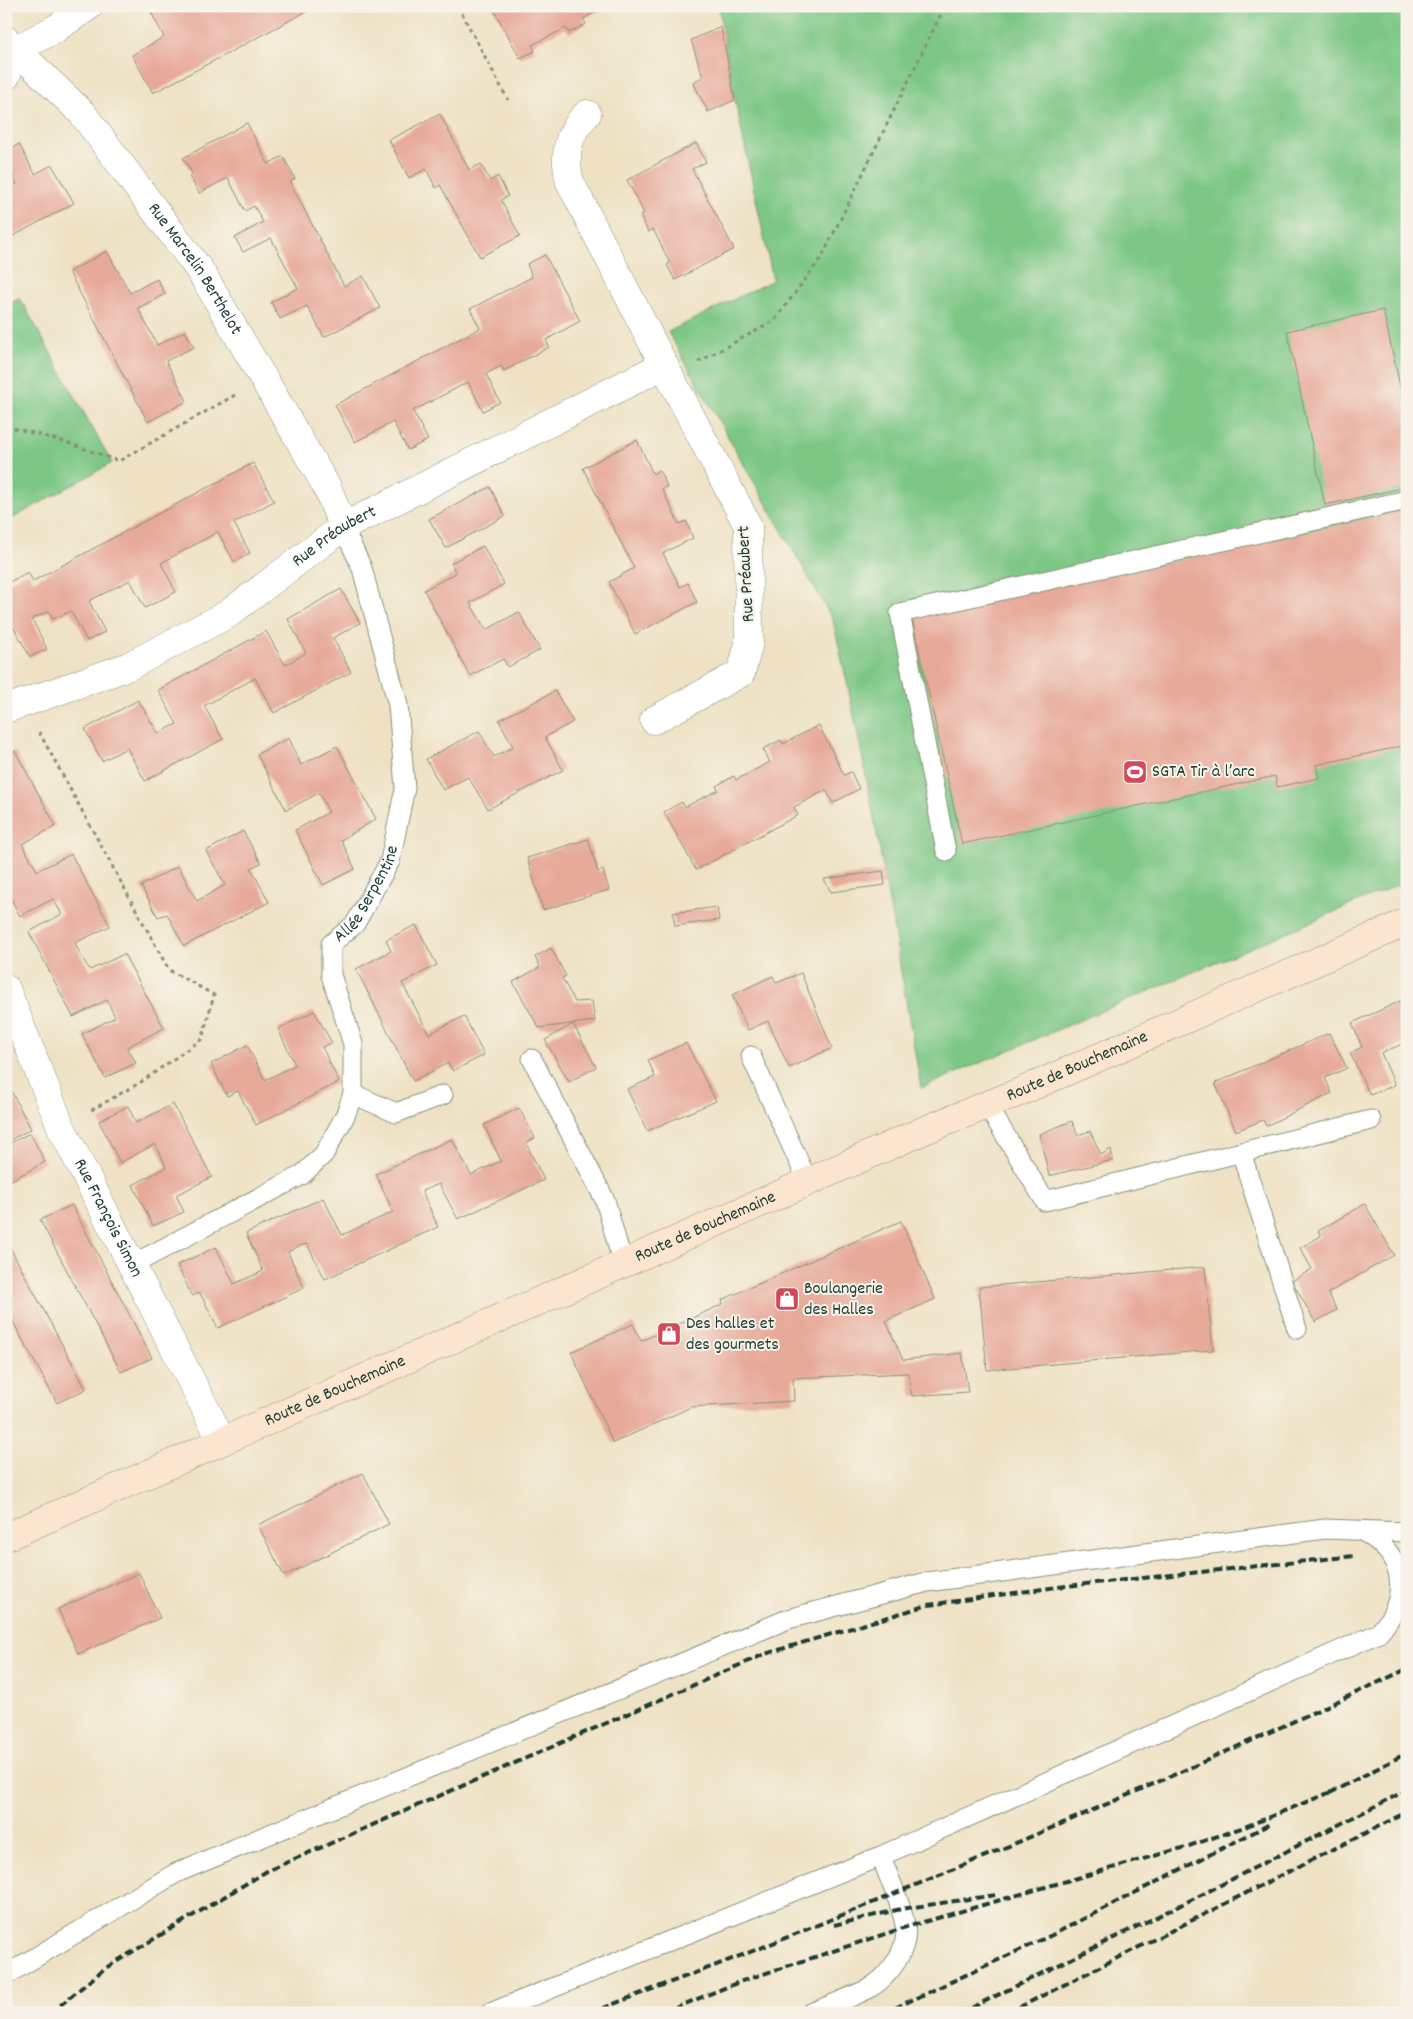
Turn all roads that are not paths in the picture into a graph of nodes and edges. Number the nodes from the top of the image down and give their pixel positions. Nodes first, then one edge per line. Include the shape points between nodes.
1 (89, 6) edge
2 (11, 44) edge
3 (6, 76) edge
4 (587, 114) dead end
5 (664, 365) junction
6 (1407, 500) edge
7 (343, 526) junction
8 (15, 706) edge
9 (654, 720) dead end
10 (946, 851) dead end
11 (1407, 922) edge
12 (6, 989) edge
13 (751, 1056) dead end
14 (532, 1059) dead end
15 (353, 1094) junction
16 (443, 1095) dead end
17 (987, 1105) junction
18 (1370, 1120) dead end
19 (1240, 1152) junction
20 (808, 1182) junction
21 (623, 1264) junction
22 (132, 1265) junction
23 (1297, 1329) dead end
24 (222, 1441) junction
25 (1360, 1530) junction
26 (1407, 1532) edge
27 (6, 1536) edge
28 (881, 1856) junction
29 (6, 1975) edge
30 (490, 2013) edge
31 (811, 2013) edge

1 - 2 street via 55,29
2 - 3 street
2 - 7 street, Rue Marcelin Berthelot via 82,113 201,272 327,487
4 - 5 street, Rue Préaubert via 576,124 569,138 566,152 570,182
5 - 7 street, Rue Préaubert
5 - 9 street, Rue Préaubert via 748,526 749,643 741,673
6 - 10 lane via 900,613
7 - 8 street, Rue Préaubert via 228,614 127,667
7 - 15 lane, Allée Serpentine via 362,568 398,705 405,788 390,861 355,924 330,944 331,975 353,1044
11 - 17 street, Route de Bouchemaine
12 - 22 street, Rue François Simon via 61,1127
13 - 20 lane
14 - 21 lane via 605,1200
15 - 16 lane via 396,1113
15 - 22 lane, Allée Serpentine via 324,1154 302,1175
17 - 19 lane via 1045,1201
17 - 20 street, Route de Bouchemaine
18 - 19 lane
19 - 23 lane
20 - 21 street, Route de Bouchemaine
21 - 24 street, Route de Bouchemaine
22 - 24 street, Rue François Simon
24 - 27 street, Route de Bouchemaine
25 - 26 lane
25 - 28 lane via 1385,1547 1398,1574 1397,1606 1379,1633
25 - 29 lane via 1325,1529 927,1582 788,1619 176,1873
28 - 30 lane
28 - 31 lane via 906,1928 899,1956 886,1974 869,1988

